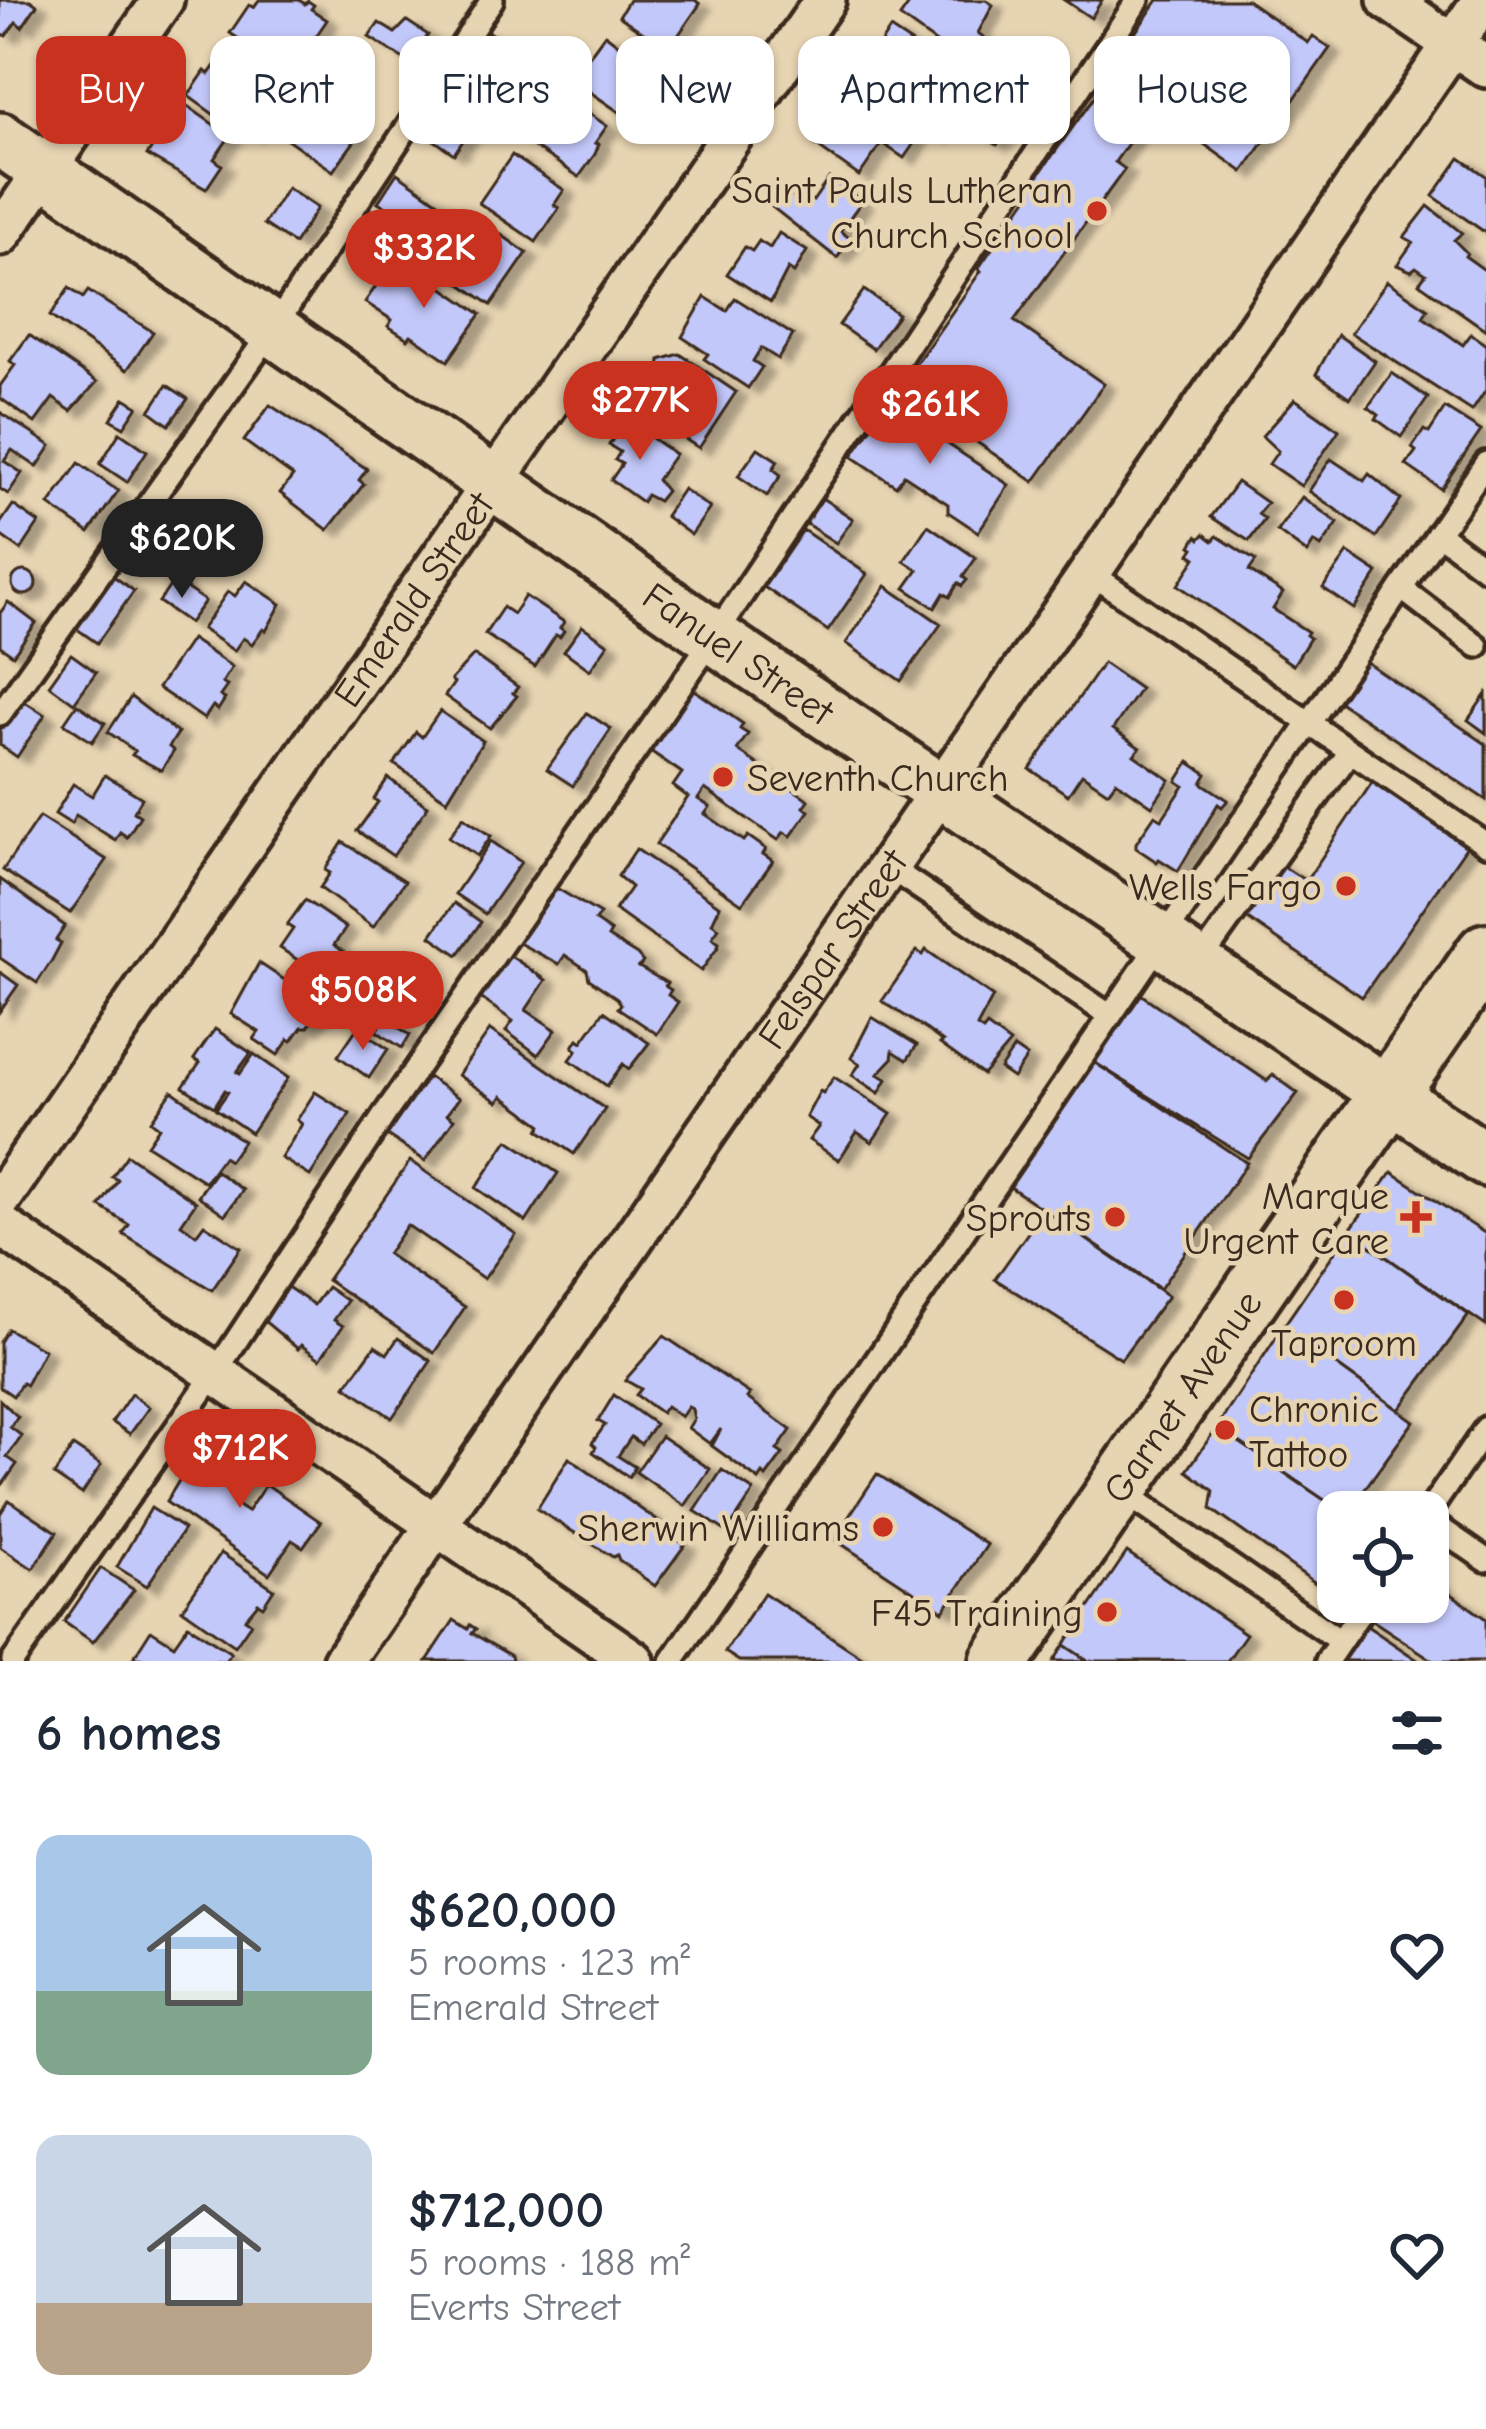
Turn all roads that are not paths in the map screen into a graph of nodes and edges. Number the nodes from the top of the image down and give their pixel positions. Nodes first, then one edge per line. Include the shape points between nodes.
1 (163, 0) edge
2 (492, 0) edge
3 (825, 0) edge
4 (1138, 0) edge
5 (1388, 0) edge
6 (1483, 0) edge
7 (1452, 44) junction
8 (1486, 67) edge
9 (0, 139) edge
10 (45, 170) junction
11 (0, 235) edge
12 (273, 329) junction
13 (1486, 463) edge
14 (493, 482) junction
15 (1438, 533) junction
16 (1486, 569) edge
17 (1089, 572) junction
18 (1401, 588) junction
19 (714, 637) junction
20 (1477, 646) dead end
21 (0, 714) edge
22 (1308, 724) junction
23 (1350, 752) junction
24 (941, 788) junction
25 (1486, 844) edge
26 (887, 866) junction
27 (1179, 952) junction
28 (1486, 952) edge
29 (1109, 1015) junction
30 (1390, 1094) junction
31 (1486, 1160) edge
32 (0, 1200) edge
33 (0, 1225) edge
34 (215, 1372) junction
35 (1486, 1428) edge
36 (1118, 1488) junction
37 (1444, 1491) edge
38 (437, 1523) junction
39 (1449, 1532) edge
40 (1486, 1560) edge
41 (1352, 1623) edge
42 (1340, 1641) junction
43 (13, 1661) edge
44 (343, 1661) edge
45 (634, 1661) edge
46 (671, 1661) edge
47 (1000, 1661) edge
48 (1327, 1661) edge

1 - 10 street
2 - 12 lane
3 - 14 street, Emerald Street
4 - 19 lane
5 - 7 street
6 - 7 street, Felspar Street
7 - 8 street
7 - 17 street, Felspar Street
9 - 10 street, Fanuel Street
10 - 11 street
10 - 12 street, Fanuel Street
12 - 14 street, Fanuel Street
12 - 21 lane
13 - 15 lane
14 - 19 street, Fanuel Street
14 - 32 street, Emerald Street
15 - 16 lane
15 - 18 lane
17 - 22 lane
17 - 24 street, Felspar Street
18 - 20 lane
18 - 22 lane
19 - 24 street, Fanuel Street
19 - 34 lane
22 - 23 lane
22 - 27 lane
23 - 25 lane
23 - 27 lane
24 - 26 street, Felspar Street
24 - 27 street, Fanuel Street
26 - 29 lane
26 - 38 street, Felspar Street
27 - 29 lane
27 - 30 street, Fanuel Street
28 - 30 main road, Garnet Avenue
29 - 46 lane
30 - 31 street, Fanuel Street
30 - 36 main road, Garnet Avenue
33 - 34 street
34 - 38 street
34 - 43 lane
35 - 37 lane
36 - 42 lane
36 - 47 main road, Garnet Avenue
38 - 44 street, Felspar Street
38 - 45 street
39 - 40 lane
41 - 42 lane
42 - 48 lane

